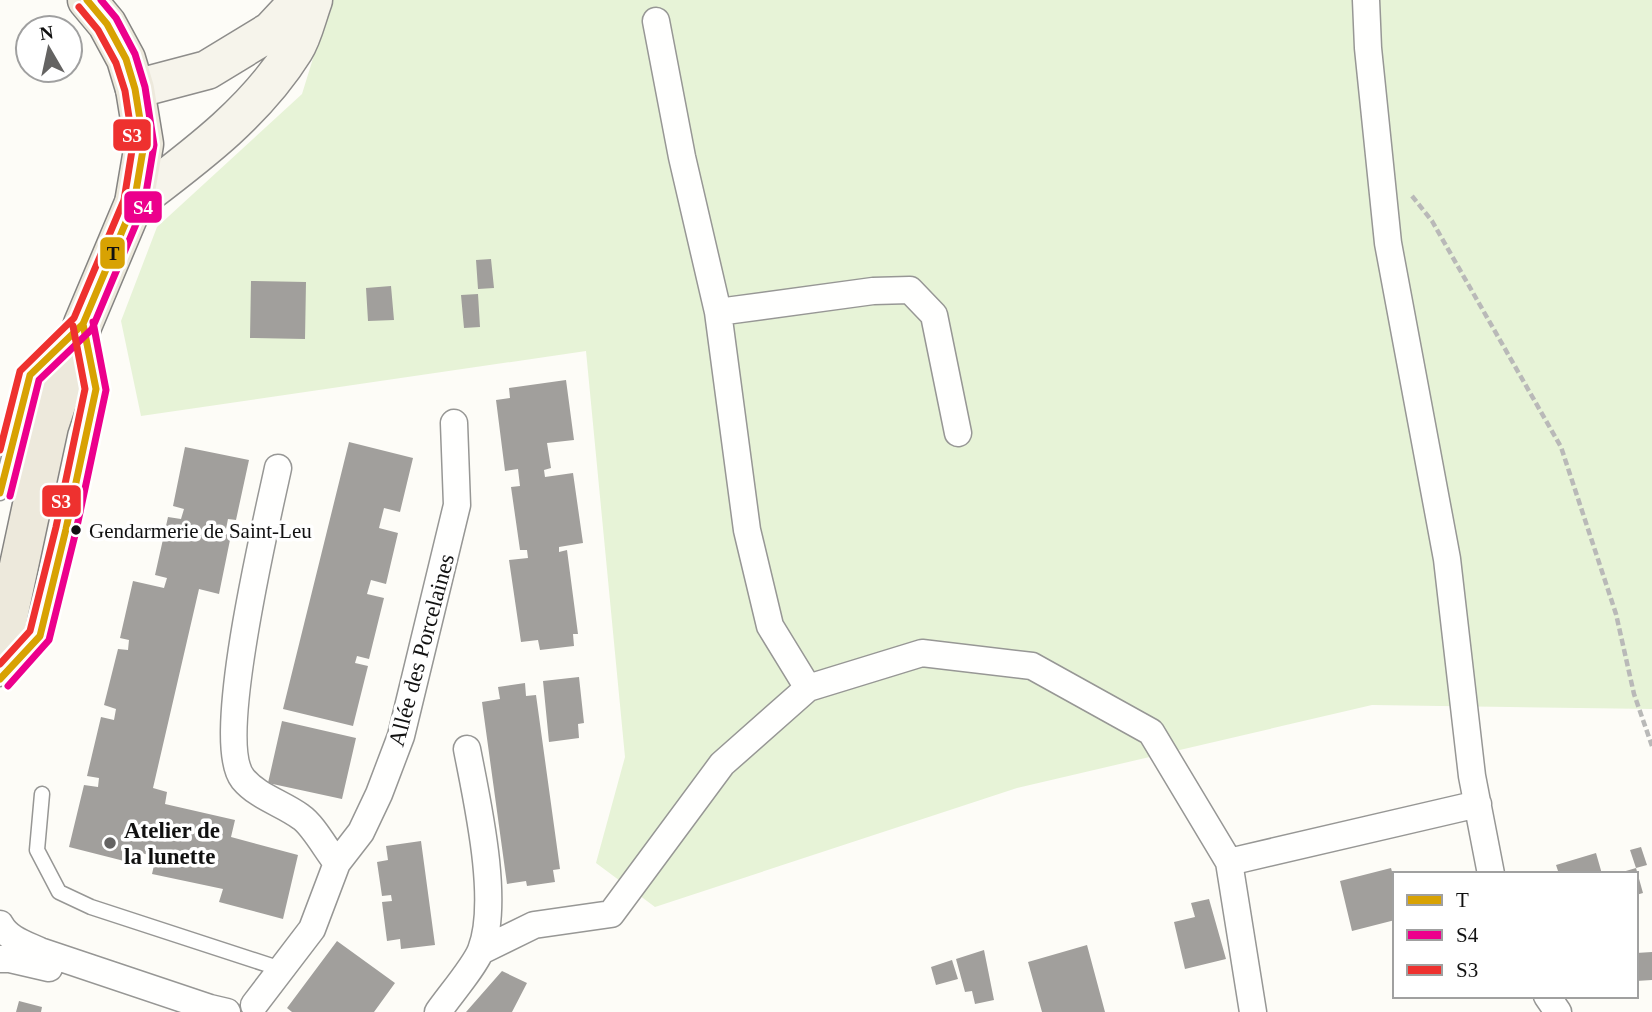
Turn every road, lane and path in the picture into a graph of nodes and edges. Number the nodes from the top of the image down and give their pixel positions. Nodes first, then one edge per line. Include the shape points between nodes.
1 (87, 0) edge
2 (300, 0) edge
3 (313, 0) edge
4 (1366, 0) edge
5 (656, 21) dead end
6 (135, 89) junction
7 (1380, 158) junction
8 (134, 203) junction
9 (718, 312) junction
10 (83, 324) junction
11 (454, 423) dead end
12 (958, 433) dead end
13 (278, 468) dead end
14 (0, 493) edge
15 (0, 654) edge
16 (0, 679) edge
17 (808, 688) junction
18 (1652, 746) edge
19 (467, 749) dead end
20 (42, 794) dead end
21 (1478, 804) junction
22 (1229, 862) junction
23 (337, 863) junction
24 (1491, 872) edge
25 (0, 924) edge
26 (481, 951) junction
27 (0, 959) edge
28 (281, 969) junction
29 (258, 1008) edge
30 (178, 1012) edge
31 (227, 1012) edge
32 (438, 1012) edge
33 (1253, 1012) edge

1 - 6 main road via 126,59
2 - 6 main road via 271,31 207,70
3 - 8 main road via 295,49 261,94 208,147
4 - 7 street
5 - 9 street
6 - 8 main road via 144,144
7 - 18 path via 1433,221 1561,447 1616,614 1634,694
7 - 21 street via 1388,243 1447,559
8 - 10 main road
9 - 12 street via 910,290 934,314
9 - 17 street via 747,530 767,614
10 - 14 lane via 30,375
10 - 15 main road via 49,426
10 - 16 lane via 96,390 66,529 40,636
11 - 23 street, Allée des Porcelaines via 457,505 401,736 361,832
13 - 23 street via 247,610 235,703 236,751 241,777 262,796 303,818
17 - 22 street via 922,653 1032,666 1151,732
17 - 26 street via 722,764 611,914 534,925
19 - 26 street via 482,828 489,910
20 - 28 lane via 37,850 59,892
21 - 22 street
21 - 24 street
22 - 33 street
23 - 28 street, Allée des Porcelaines via 312,929
25 - 31 street via 16,940 40,951
26 - 32 street
27 - 30 street via 34,963
28 - 29 street, Allée des Porcelaines
29 - 31 street via 239,1004

